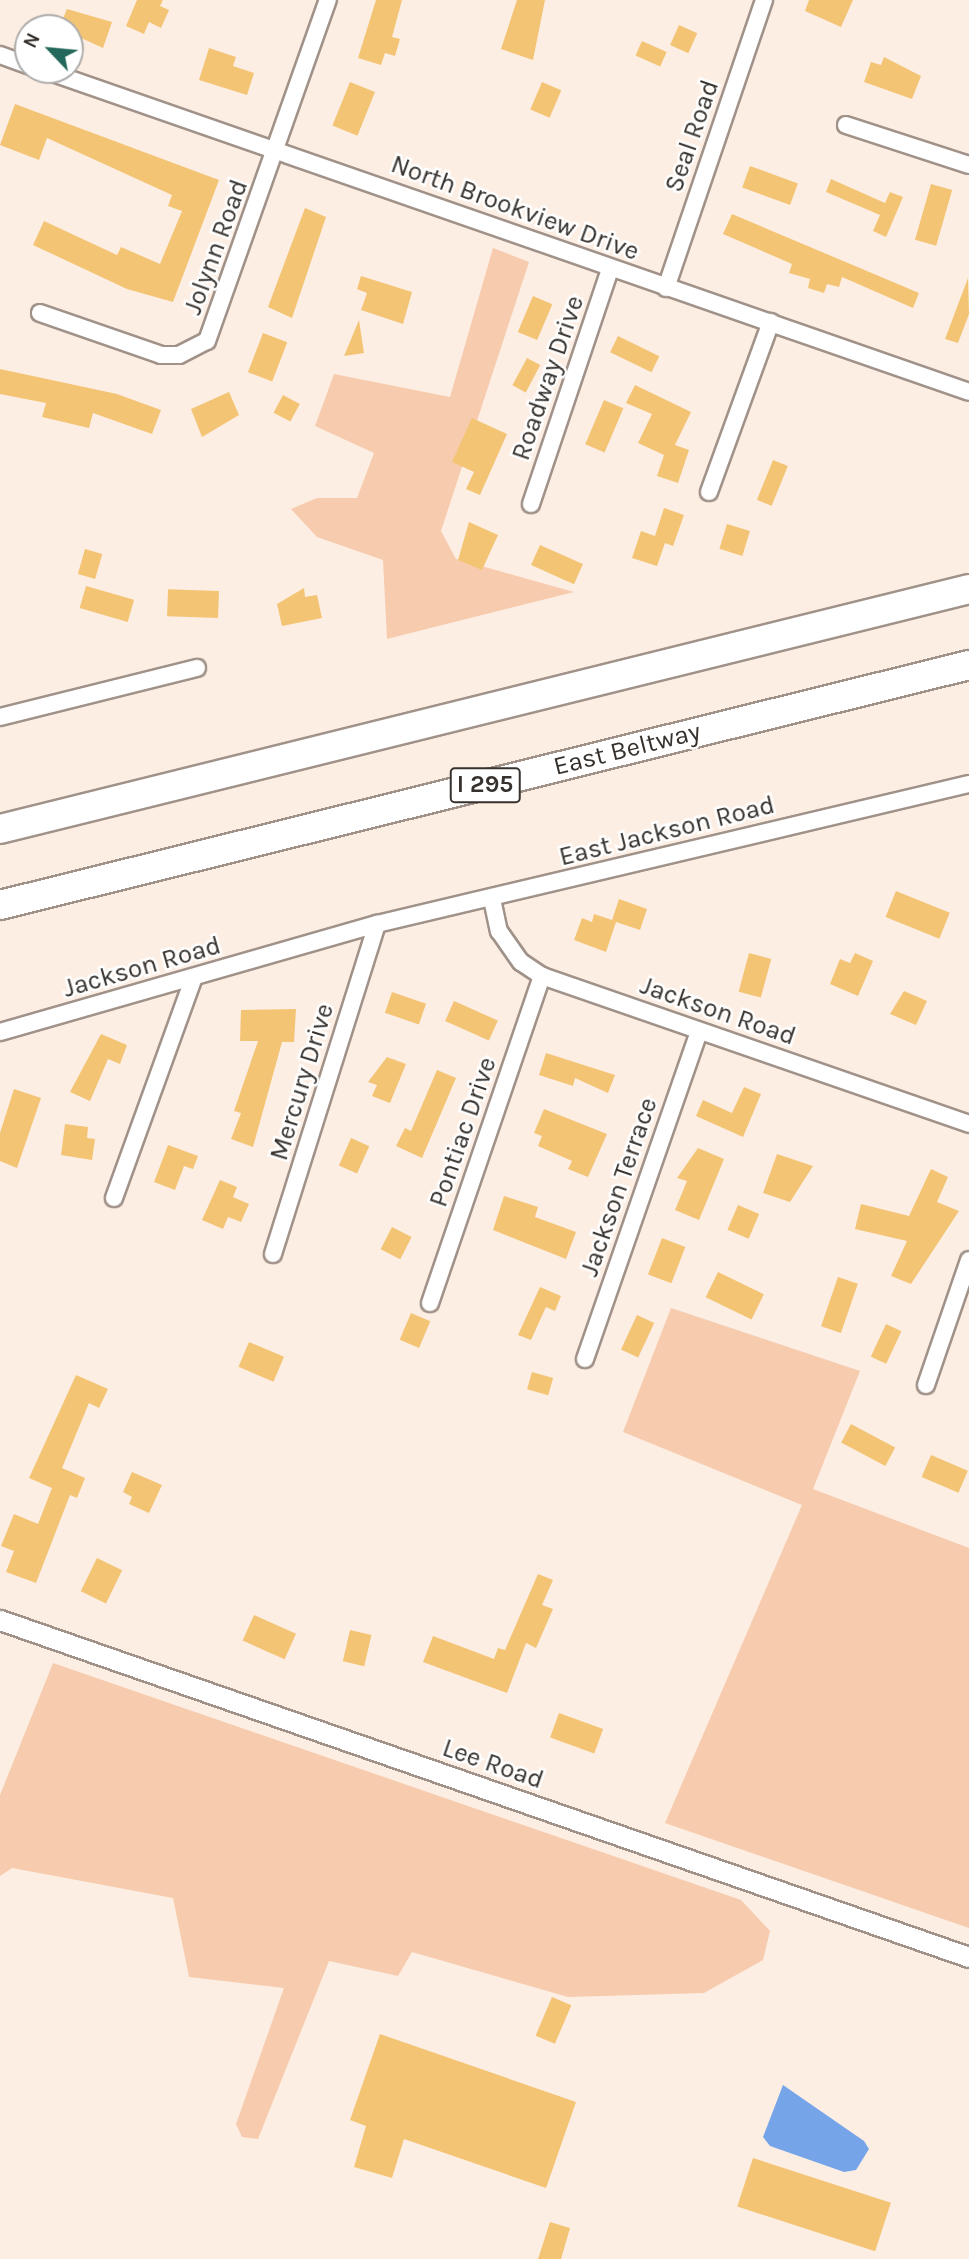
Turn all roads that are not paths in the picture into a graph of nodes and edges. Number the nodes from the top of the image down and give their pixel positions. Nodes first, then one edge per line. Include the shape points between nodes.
1 (328, 0) edge
2 (764, 0) edge
3 (84, 84) edge
4 (846, 125) dead end
5 (276, 150) junction
6 (969, 165) edge
7 (610, 269) junction
8 (666, 288) junction
9 (40, 313) dead end
10 (771, 322) junction
11 (969, 392) edge
12 (709, 492) dead end
13 (531, 504) dead end
14 (969, 589) edge
15 (969, 665) edge
16 (197, 668) dead end
17 (0, 717) edge
18 (969, 785) edge
19 (0, 829) edge
20 (492, 899) junction
21 (0, 905) edge
22 (377, 924) junction
23 (542, 975) junction
24 (193, 980) junction
25 (699, 1031) junction
26 (0, 1032) edge
27 (969, 1124) edge
28 (114, 1199) dead end
29 (274, 1254) dead end
30 (969, 1261) edge
31 (430, 1303) dead end
32 (585, 1359) dead end
33 (926, 1385) dead end
34 (0, 1620) edge
35 (969, 1957) edge

1 - 5 street, Jolynn Road
2 - 8 street, Seal Road
3 - 5 street, North Brookview Drive
4 - 6 street
5 - 7 street, North Brookview Drive
5 - 9 street, Jolynn Road via 217,325 195,349 161,355
7 - 8 street, North Brookview Drive
7 - 13 street, Roadway Drive
8 - 10 street, North Brookview Drive
10 - 11 street, North Brookview Drive
10 - 12 street
14 - 19 highway
15 - 21 highway, East Beltway / I 295
16 - 17 street
18 - 20 street, East Jackson Road
20 - 22 street, East Jackson Road
20 - 23 street, Jackson Road via 499,931 522,962
22 - 24 street, Jackson Road
22 - 29 street, Mercury Drive
23 - 25 street, Jackson Road
23 - 31 street, Pontiac Drive
24 - 26 street, Jackson Road
24 - 28 street
25 - 27 street, Jackson Road
25 - 32 street, Jackson Terrace
30 - 33 street
34 - 35 street, Lee Road

